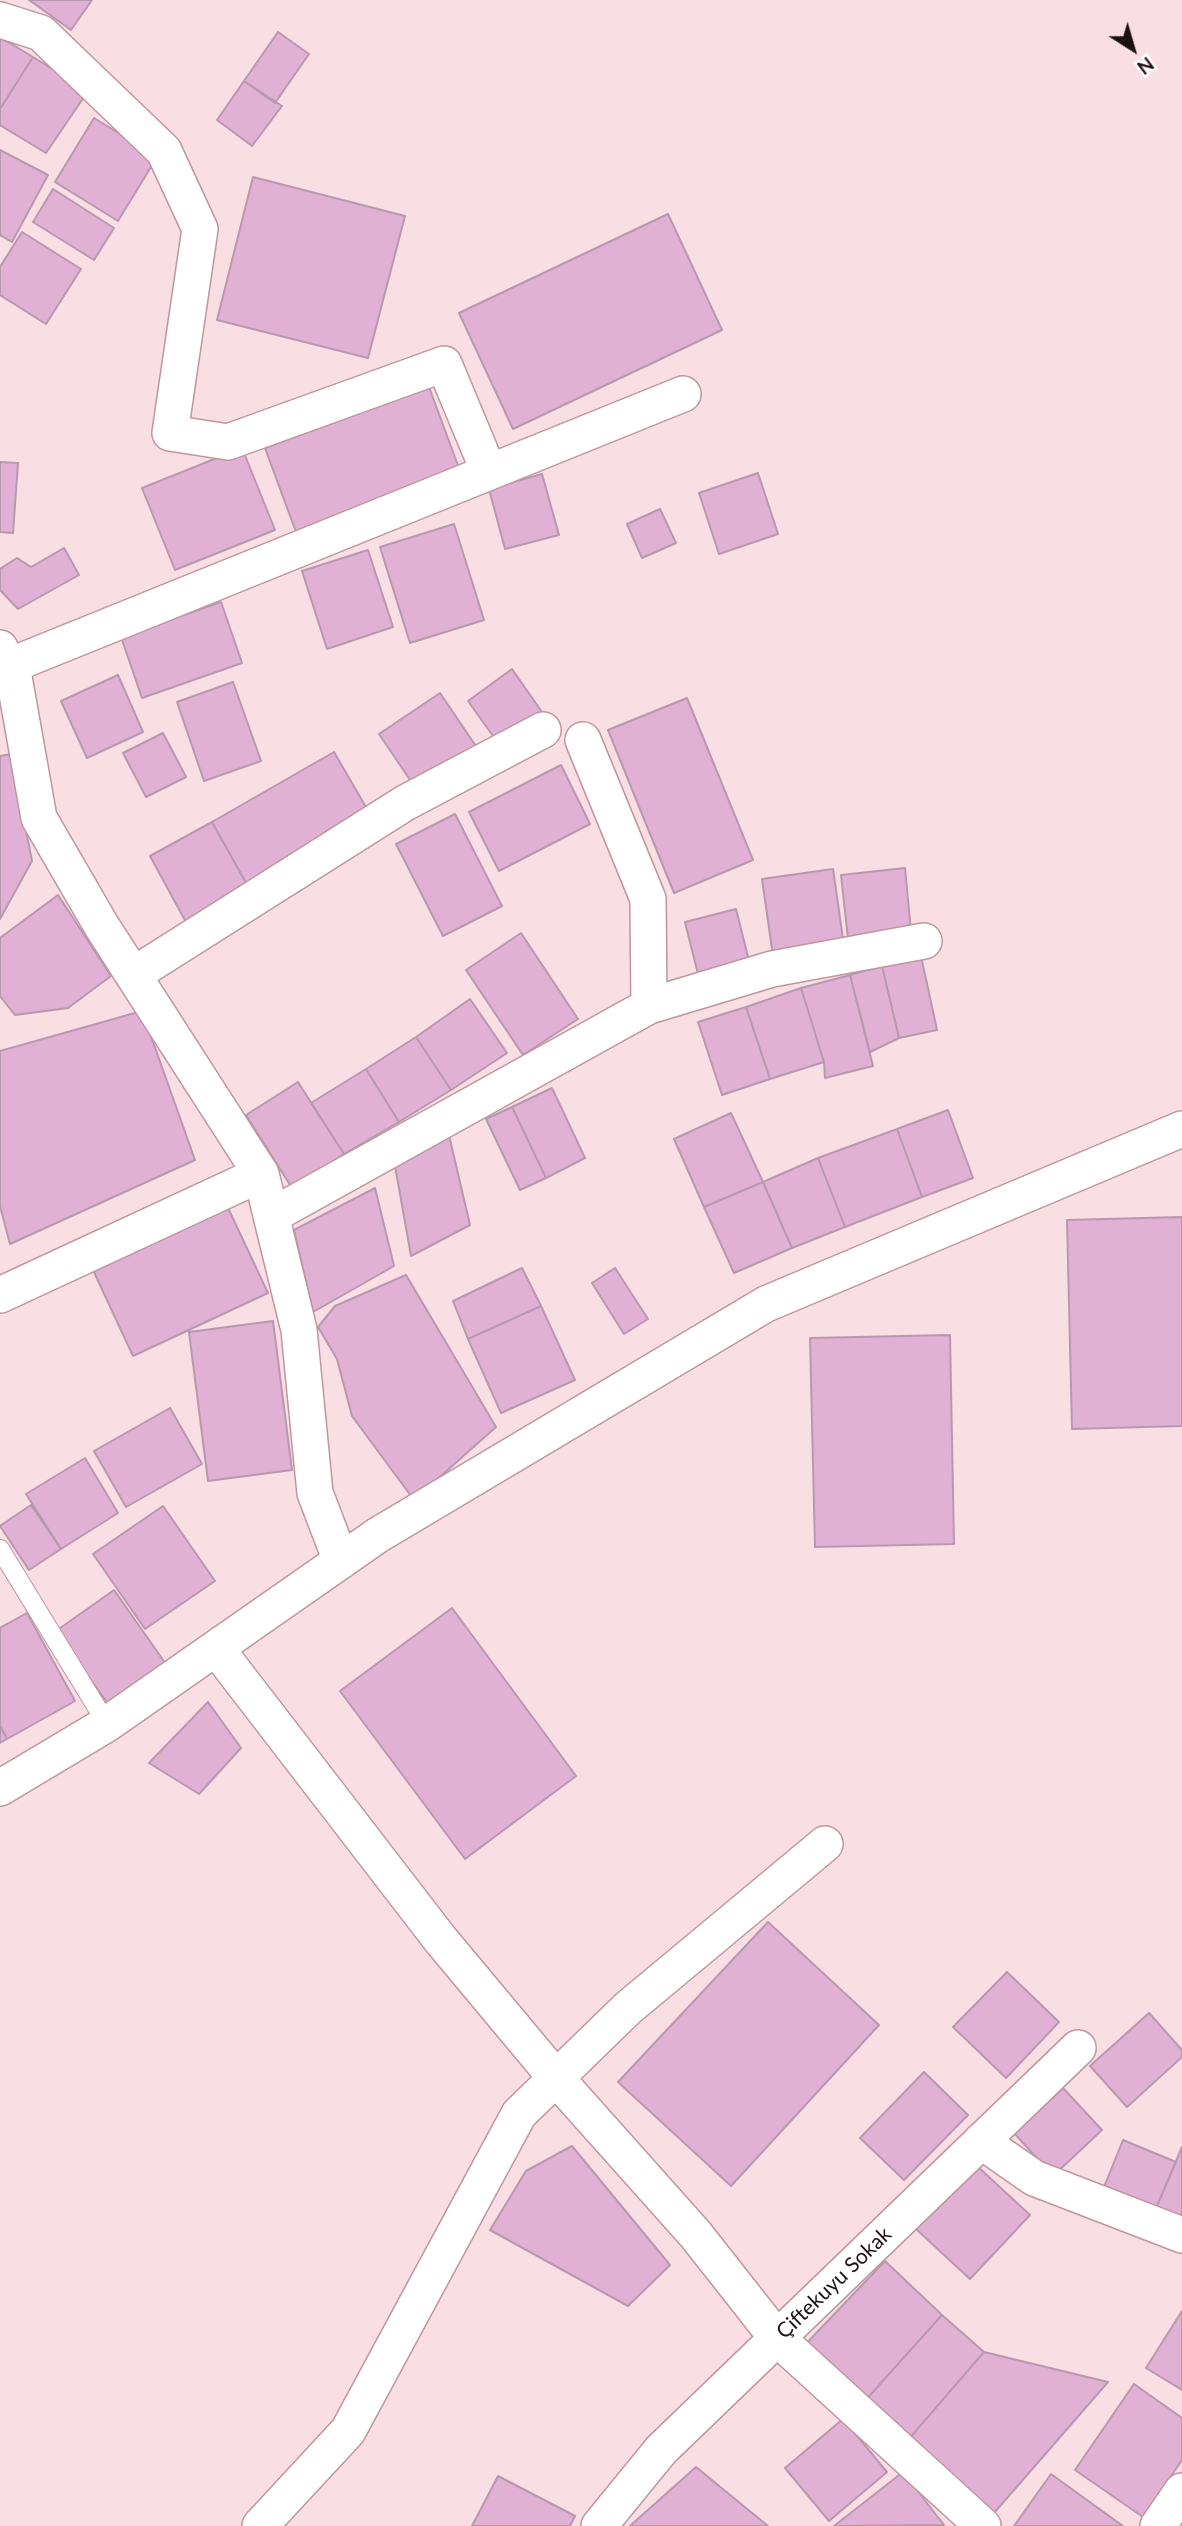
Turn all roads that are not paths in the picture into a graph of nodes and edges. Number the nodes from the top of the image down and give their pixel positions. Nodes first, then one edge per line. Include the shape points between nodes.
1 (0, 20) edge
2 (683, 394) dead end
3 (489, 472) junction
4 (4, 657) edge
5 (11, 722) edge
6 (543, 730) dead end
7 (583, 740) dead end
8 (924, 941) dead end
9 (133, 975) junction
10 (649, 1006) junction
11 (1182, 1129) edge
12 (261, 1174) junction
13 (271, 1216) junction
14 (0, 1295) edge
15 (0, 1549) edge
16 (341, 1561) junction
17 (216, 1648) junction
18 (107, 1724) junction
19 (0, 1788) edge
20 (825, 1844) dead end
21 (1078, 2048) dead end
22 (556, 2078) junction
23 (981, 2141) junction
24 (1182, 2235) edge
25 (778, 2338) junction
26 (1182, 2491) edge
27 (260, 2526) edge
28 (599, 2526) edge
29 (983, 2526) edge
30 (1158, 2526) edge

1 - 3 street via 41,33 164,150 200,229 170,433 228,442 444,364
2 - 3 street
3 - 4 street
4 - 5 street via 14,677
5 - 9 street via 39,818
6 - 9 street via 405,803
7 - 10 street via 648,899
8 - 10 street via 772,969
9 - 12 street
10 - 13 street
11 - 16 street via 766,1304
12 - 13 street
12 - 14 street
13 - 16 street via 299,1330 315,1493
15 - 18 lane
16 - 17 street
17 - 18 street
17 - 22 street via 440,1939
18 - 19 street
20 - 22 street via 628,2008
21 - 23 street, Çiftekuyu Sokak
22 - 25 street via 696,2235
22 - 27 street via 519,2114 348,2431
23 - 24 street via 1034,2178
23 - 25 street, Çiftekuyu Sokak
25 - 28 street, Çiftekuyu Sokak via 662,2450
25 - 29 street
26 - 30 street

